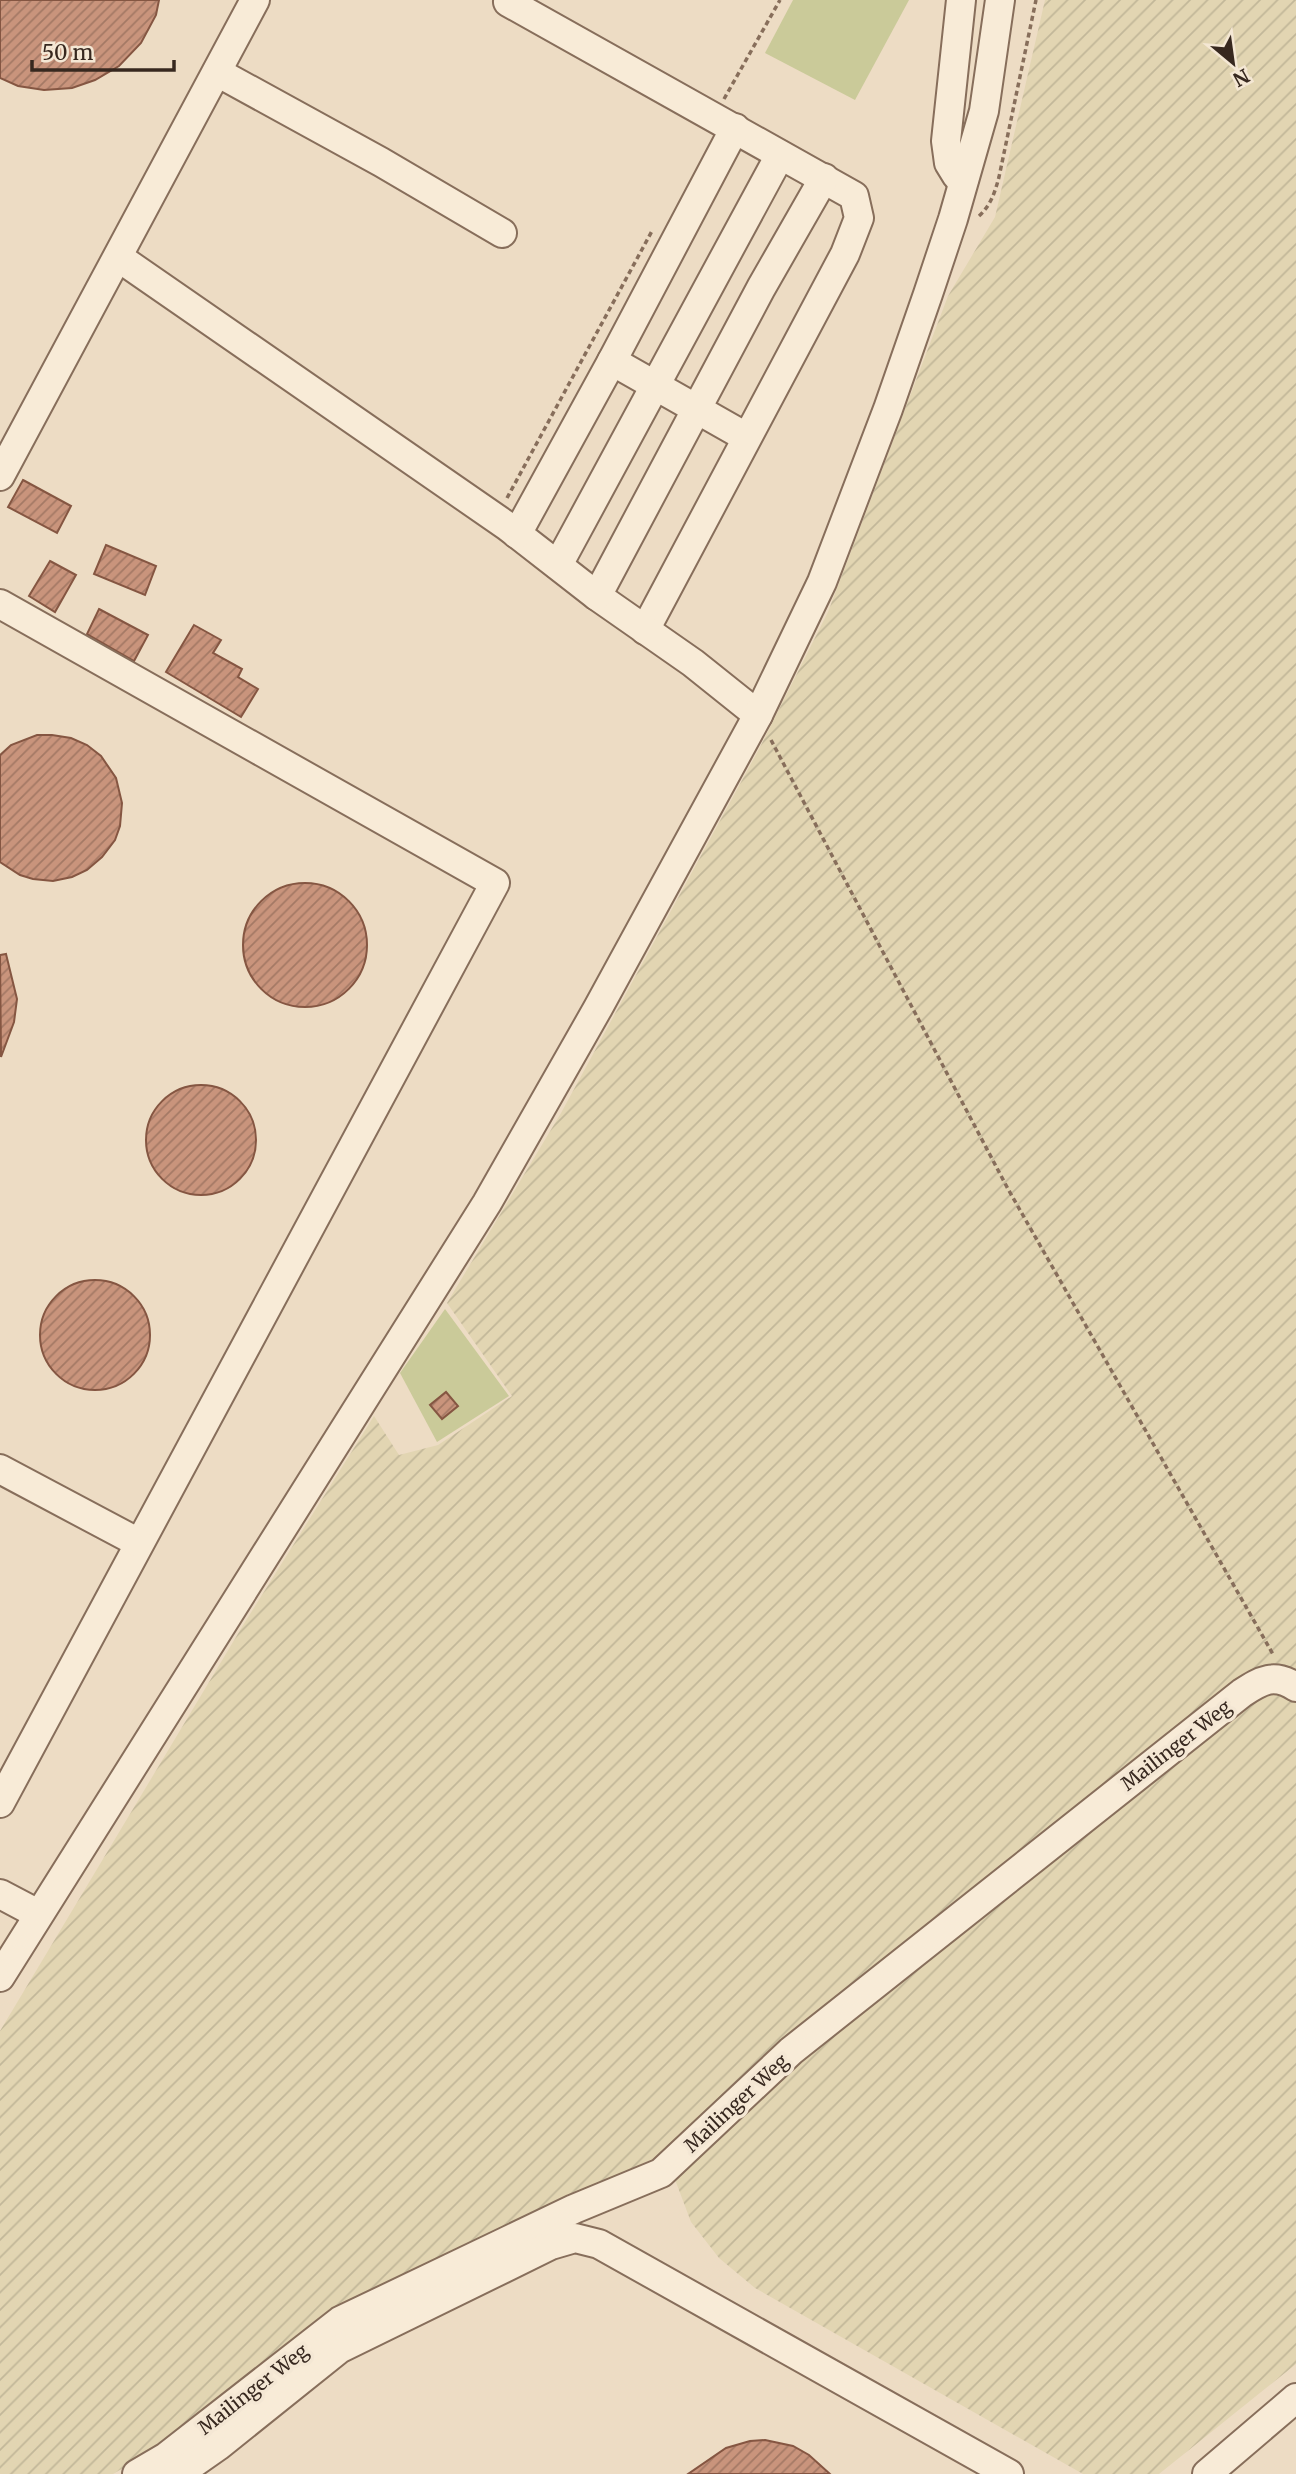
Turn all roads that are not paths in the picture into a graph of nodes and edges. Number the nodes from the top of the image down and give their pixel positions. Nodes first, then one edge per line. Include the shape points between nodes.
1 (255, 0) edge
2 (961, 0) edge
3 (1000, 0) edge
4 (508, 2) edge
5 (217, 72) junction
6 (725, 122) junction
7 (780, 155) junction
8 (824, 178) junction
9 (964, 178) junction
10 (502, 233) dead end
11 (118, 257) junction
12 (612, 362) junction
13 (656, 386) junction
14 (697, 409) junction
15 (746, 437) junction
16 (0, 476) edge
17 (506, 526) junction
18 (558, 565) junction
19 (597, 596) junction
20 (0, 604) edge
21 (645, 630) junction
22 (758, 715) junction
23 (0, 1469) edge
24 (139, 1543) junction
25 (1291, 1684) edge
26 (0, 1804) edge
27 (0, 1894) edge
28 (38, 1914) junction
29 (0, 1977) edge
30 (1296, 2399) edge
31 (137, 2474) edge
32 (178, 2474) edge
33 (1009, 2474) edge
34 (1207, 2474) edge

1 - 5 street
2 - 9 street via 946,141 949,163 957,176
3 - 9 street via 984,111
4 - 6 street
5 - 10 street
5 - 11 street
6 - 7 street
6 - 12 street
7 - 8 street
7 - 13 street
8 - 14 street
8 - 15 street via 854,196 859,218 845,254
9 - 22 street via 892,396 822,582
11 - 16 street
11 - 17 street
12 - 13 street
12 - 17 street
13 - 14 street
13 - 18 street
14 - 15 street
14 - 19 street
15 - 21 street
17 - 18 street
18 - 19 street
19 - 21 street
20 - 24 street via 495,883
21 - 22 street
22 - 28 street via 488,1203
23 - 24 street
24 - 26 street
25 - 31 street, Mailinger Weg via 1264,1679 1242,1693 791,2051 661,2173 574,2209 340,2321 166,2457
27 - 28 street
28 - 29 street
30 - 34 street
32 - 33 street via 339,2349 551,2245 575,2238 599,2244

